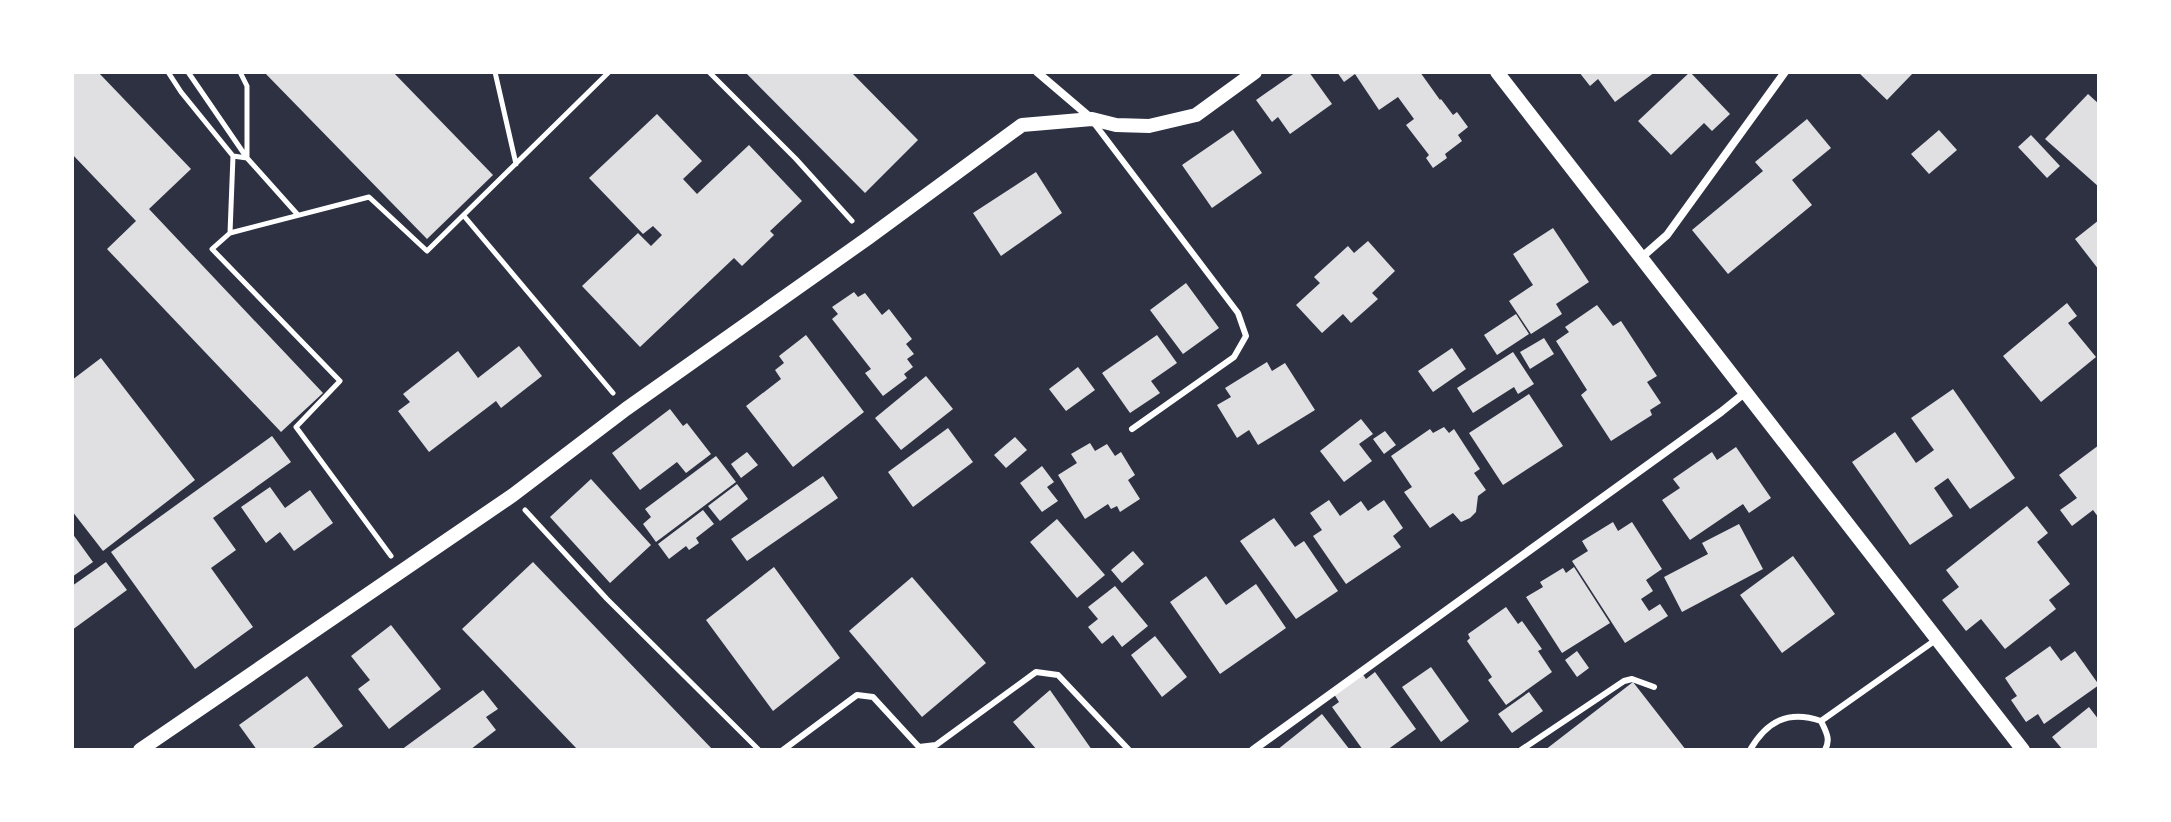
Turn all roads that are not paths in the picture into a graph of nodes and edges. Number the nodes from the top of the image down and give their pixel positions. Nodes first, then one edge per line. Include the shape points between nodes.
1 (1037, 72) edge
2 (1255, 72) edge
3 (1497, 72) edge
4 (1785, 72) edge
5 (1092, 119) junction
6 (1642, 257) junction
7 (1747, 391) junction
8 (1132, 429) dead end
9 (1937, 639) junction
10 (1654, 687) dead end
11 (1821, 721) junction
12 (140, 750) edge
13 (783, 750) edge
14 (1129, 750) edge
15 (1253, 750) edge
16 (1521, 750) edge
17 (1750, 750) edge
18 (1825, 750) edge
19 (2023, 750) edge

1 - 5 street
2 - 5 street via 1196,115 1149,126
3 - 6 street
4 - 6 street via 1667,235
5 - 8 lane via 1238,313 1246,336 1234,357
5 - 12 street via 1022,125 513,495
6 - 7 street
7 - 9 street
7 - 15 street
9 - 11 lane
9 - 19 street
10 - 16 lane via 1624,681
11 - 17 lane via 1785,716 1758,736
11 - 18 lane via 1828,735
13 - 14 lane via 857,695 873,697 919,747 936,745 1036,672 1058,675

